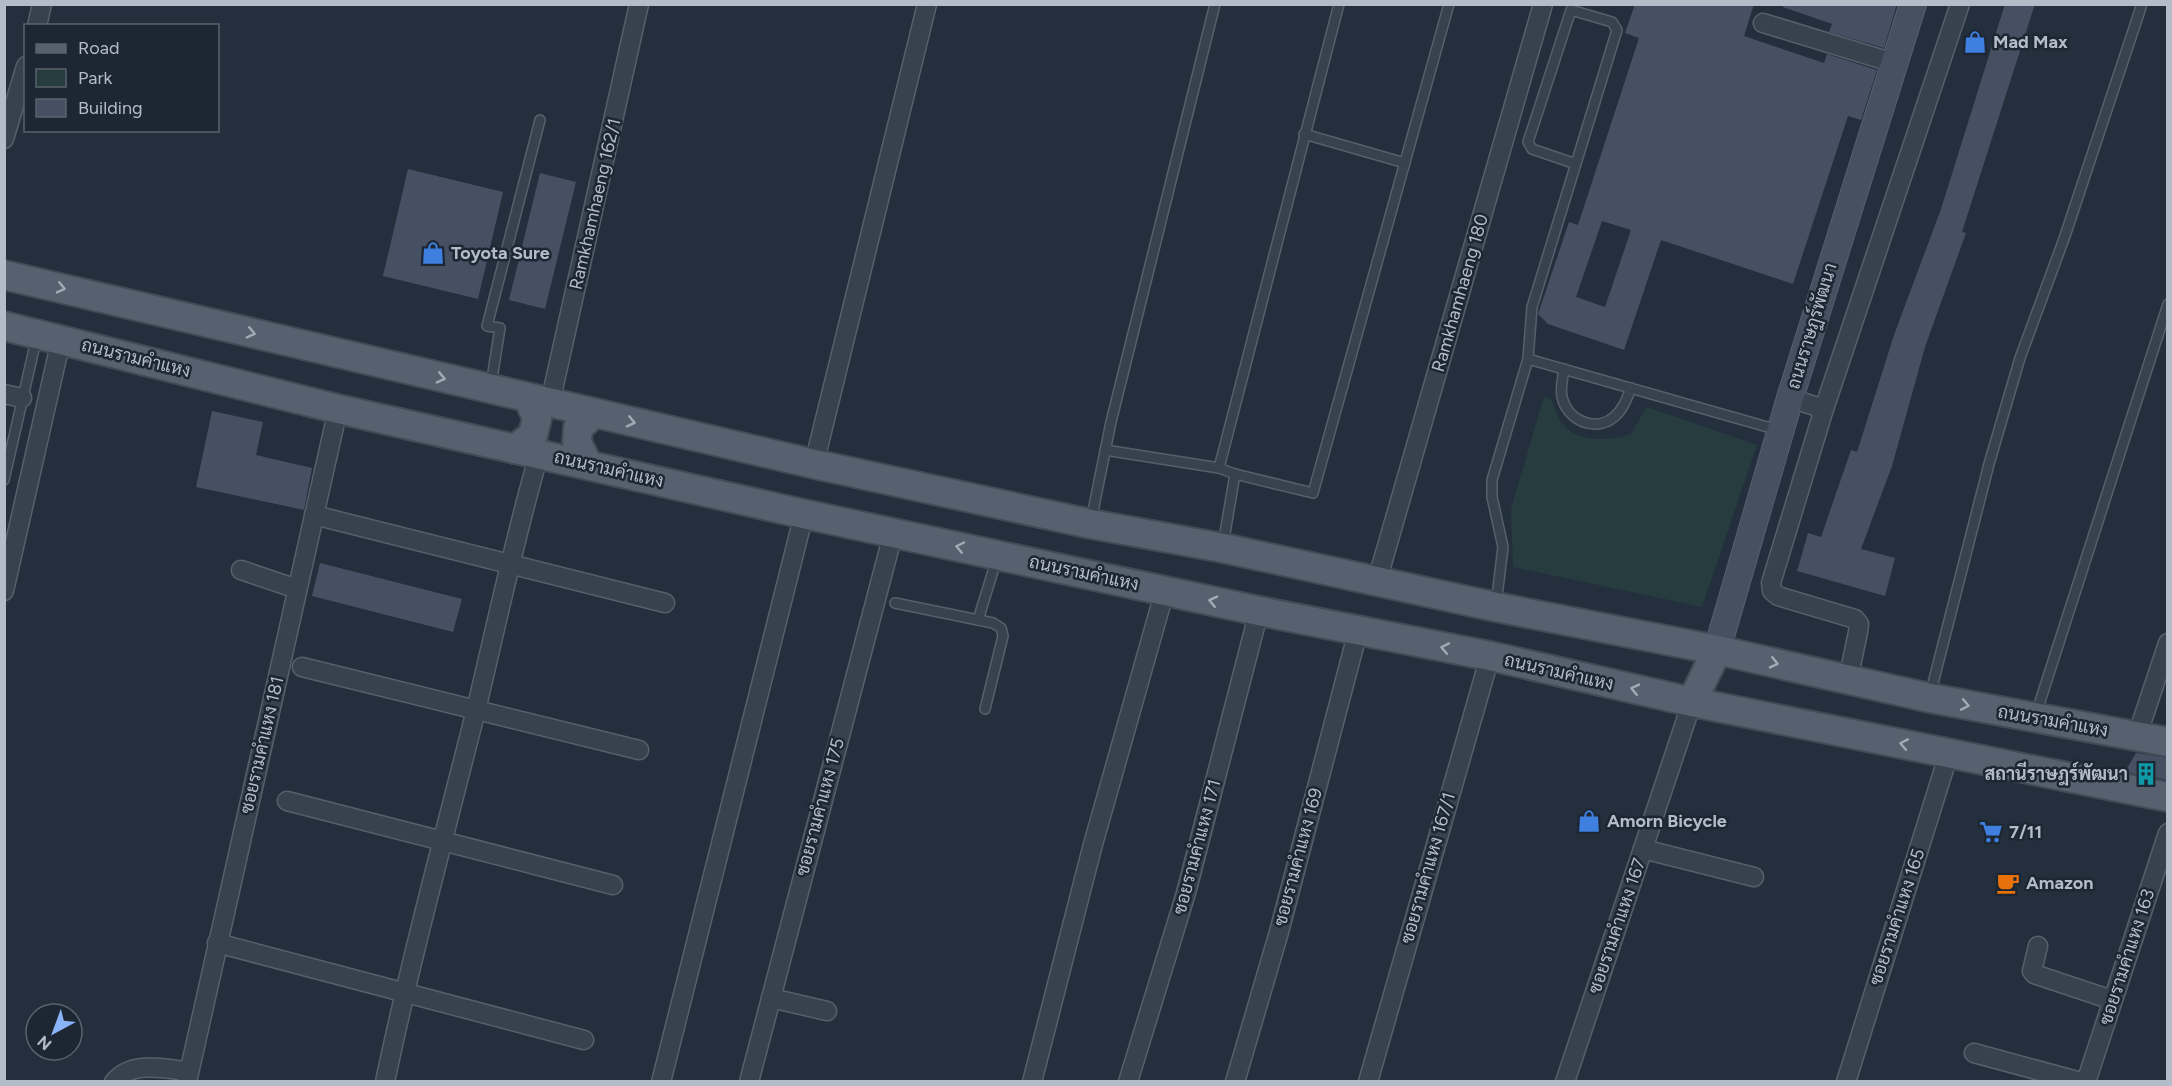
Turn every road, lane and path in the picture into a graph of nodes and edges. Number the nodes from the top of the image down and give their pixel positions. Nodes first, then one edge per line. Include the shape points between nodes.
1 (42, 4) edge
2 (639, 4) edge
3 (927, 4) edge
4 (1215, 4) edge
5 (1338, 4) edge
6 (1449, 4) edge
7 (1543, 4) edge
8 (1913, 4) edge
9 (1960, 4) edge
10 (2142, 4) edge
11 (1763, 23) dead end
12 (37, 24) edge
13 (1894, 63) junction
14 (24, 73) edge
15 (540, 120) dead end
16 (1304, 134) junction
17 (4, 139) edge
18 (1405, 163) junction
19 (1576, 164) junction
20 (4, 275) edge
21 (2168, 304) edge
22 (4, 326) edge
23 (49, 337) junction
24 (1528, 359) junction
25 (1563, 369) junction
26 (1631, 388) junction
27 (490, 389) junction
28 (14, 396) edge
29 (1790, 398) junction
30 (539, 401) junction
31 (338, 409) junction
32 (1824, 409) junction
33 (594, 413) junction
34 (1780, 431) junction
35 (1105, 450) junction
36 (527, 451) junction
37 (814, 464) junction
38 (588, 465) junction
39 (1219, 468) junction
40 (1235, 474) junction
41 (4, 480) edge
42 (804, 514) junction
43 (314, 515) junction
44 (1090, 524) junction
45 (893, 534) junction
46 (1223, 548) junction
47 (998, 555) junction
48 (509, 566) junction
49 (241, 570) dead end
50 (1377, 581) junction
51 (297, 589) junction
52 (1165, 590) junction
53 (4, 591) edge
54 (665, 603) dead end
55 (895, 603) dead end
56 (1496, 607) junction
57 (1259, 611) junction
58 (978, 620) junction
59 (1358, 631) junction
60 (2168, 643) edge
61 (1717, 650) junction
62 (1490, 656) junction
63 (302, 666) dead end
64 (1848, 680) junction
65 (1930, 698) junction
66 (1692, 702) junction
67 (985, 709) dead end
68 (476, 711) junction
69 (2034, 719) junction
70 (2137, 736) junction
71 (2168, 742) edge
72 (639, 750) dead end
73 (1949, 753) junction
74 (2168, 797) edge
75 (287, 801) dead end
76 (2168, 833) edge
77 (444, 839) junction
78 (1643, 849) junction
79 (1754, 877) dead end
80 (613, 885) dead end
81 (217, 943) junction
82 (2038, 946) dead end
83 (404, 991) junction
84 (771, 998) junction
85 (2112, 1000) junction
86 (827, 1011) dead end
87 (584, 1040) dead end
88 (1974, 1053) dead end
89 (187, 1076) edge
90 (114, 1082) edge
91 (386, 1082) edge
92 (661, 1082) edge
93 (749, 1082) edge
94 (1032, 1082) edge
95 (1128, 1082) edge
96 (1235, 1082) edge
97 (1368, 1082) edge
98 (1565, 1082) edge
99 (1846, 1082) edge
100 (2081, 1082) edge
101 (2086, 1082) edge

1 - 12 street
2 - 30 street, Ramkhamhaeng 162/1
3 - 37 street
4 - 35 lane
5 - 16 lane
6 - 18 lane
7 - 50 street, Ramkhamhaeng 180
8 - 13 street, ถนนราษฏร์พัฒนา
9 - 32 street
10 - 65 lane via 2020,358
11 - 13 street
13 - 29 street, ถนนราษฏร์พัฒนา
14 - 17 street
15 - 27 lane via 487,326 500,328
16 - 18 lane
16 - 39 lane
18 - 40 lane via 1313,493
19 - 19 lane via 1617,30 1612,22 1571,10 1528,142 1532,149
19 - 24 lane via 1532,307
20 -> 27 main road, ถนนรามคำแหง
21 - 69 lane
22 - 23 main road, ถนนรามคำแหง
23 - 28 lane
23 - 31 main road, ถนนรามคำแหง
23 - 53 street
24 - 25 lane
24 - 56 lane via 1492,480 1503,547
25 - 26 lane
25 - 26 lane via 1564,403 1574,418 1585,422 1596,424 1615,416
26 - 34 lane
27 - 30 main road, ถนนรามคำแหง
28 - 41 lane
29 - 32 street
29 - 34 street, ถนนราษฏร์พัฒนา
30 - 33 main road, ถนนรามคำแหง
30 - 36 main road
31 - 36 main road, ถนนรามคำแหง
31 - 43 street, ซอยรามคำแหง 181
32 - 64 street via 1771,583 1778,596 1855,619 1859,624
33 -> 37 main road, ถนนรามคำแหง
33 - 38 main road via 578,428 577,443
34 - 61 street, ถนนราษฏร์พัฒนา
35 - 39 lane
35 - 44 lane
36 - 38 main road, ถนนรามคำแหง
36 - 48 street
37 - 44 main road, ถนนรามคำแหง
38 - 42 main road, ถนนรามคำแหง
39 - 40 lane
40 - 46 lane
42 - 45 main road, ถนนรามคำแหง
42 - 92 street
43 - 48 street
43 - 51 street, ซอยรามคำแหง 181
44 - 46 main road, ถนนรามคำแหง
47 -> 45 main road, ถนนรามคำแหง
45 - 84 street, ซอยรามคำแหง 175
46 - 50 main road, ถนนรามคำแหง
47 - 52 main road, ถนนรามคำแหง
47 - 58 lane
48 - 54 street
48 - 68 street
49 - 51 street
50 - 56 main road, ถนนรามคำแหง
51 - 81 street, ซอยรามคำแหง 181
57 -> 52 main road, ถนนรามคำแหง
52 - 94 street via 1092,848
55 - 58 lane
56 - 61 main road, ถนนรามคำแหง
57 - 59 main road, ถนนรามคำแหง
57 - 95 street, ซอยรามคำแหง 171 via 1186,893
58 - 67 lane via 993,622 1001,628 1003,636
62 -> 59 main road, ถนนรามคำแหง
59 - 96 street, ซอยรามคำแหง 169
60 - 70 street
61 -> 64 main road, ถนนรามคำแหง
61 - 66 main road
66 -> 62 main road, ถนนรามคำแหง
62 - 97 street, ซอยรามคำแหง 167/1
63 - 68 street
64 - 65 main road, ถนนรามคำแหง
65 -> 69 main road, ถนนรามคำแหง
73 -> 66 main road, ถนนรามคำแหง
66 - 78 street, ซอยรามคำแหง 167
68 - 72 street
68 - 77 street
69 - 70 main road, ถนนรามคำแหง
70 - 71 main road, ถนนรามคำแหง
73 - 74 main road, ถนนรามคำแหง
73 - 99 street, ซอยรามคำแหง 165
75 - 77 street
76 - 85 street, ซอยรามคำแหง 163
77 - 80 street
77 - 83 street
78 - 79 street
78 - 98 street, ซอยรามคำแหง 167
81 - 83 street
81 - 89 street, ซอยรามคำแหง 181
82 - 85 street via 2034,974
83 - 87 street
83 - 91 street
84 - 86 street
84 - 93 street, ซอยรามคำแหง 175
85 - 101 street, ซอยรามคำแหง 163
88 - 100 street
89 - 90 street via 144,1066 120,1075

